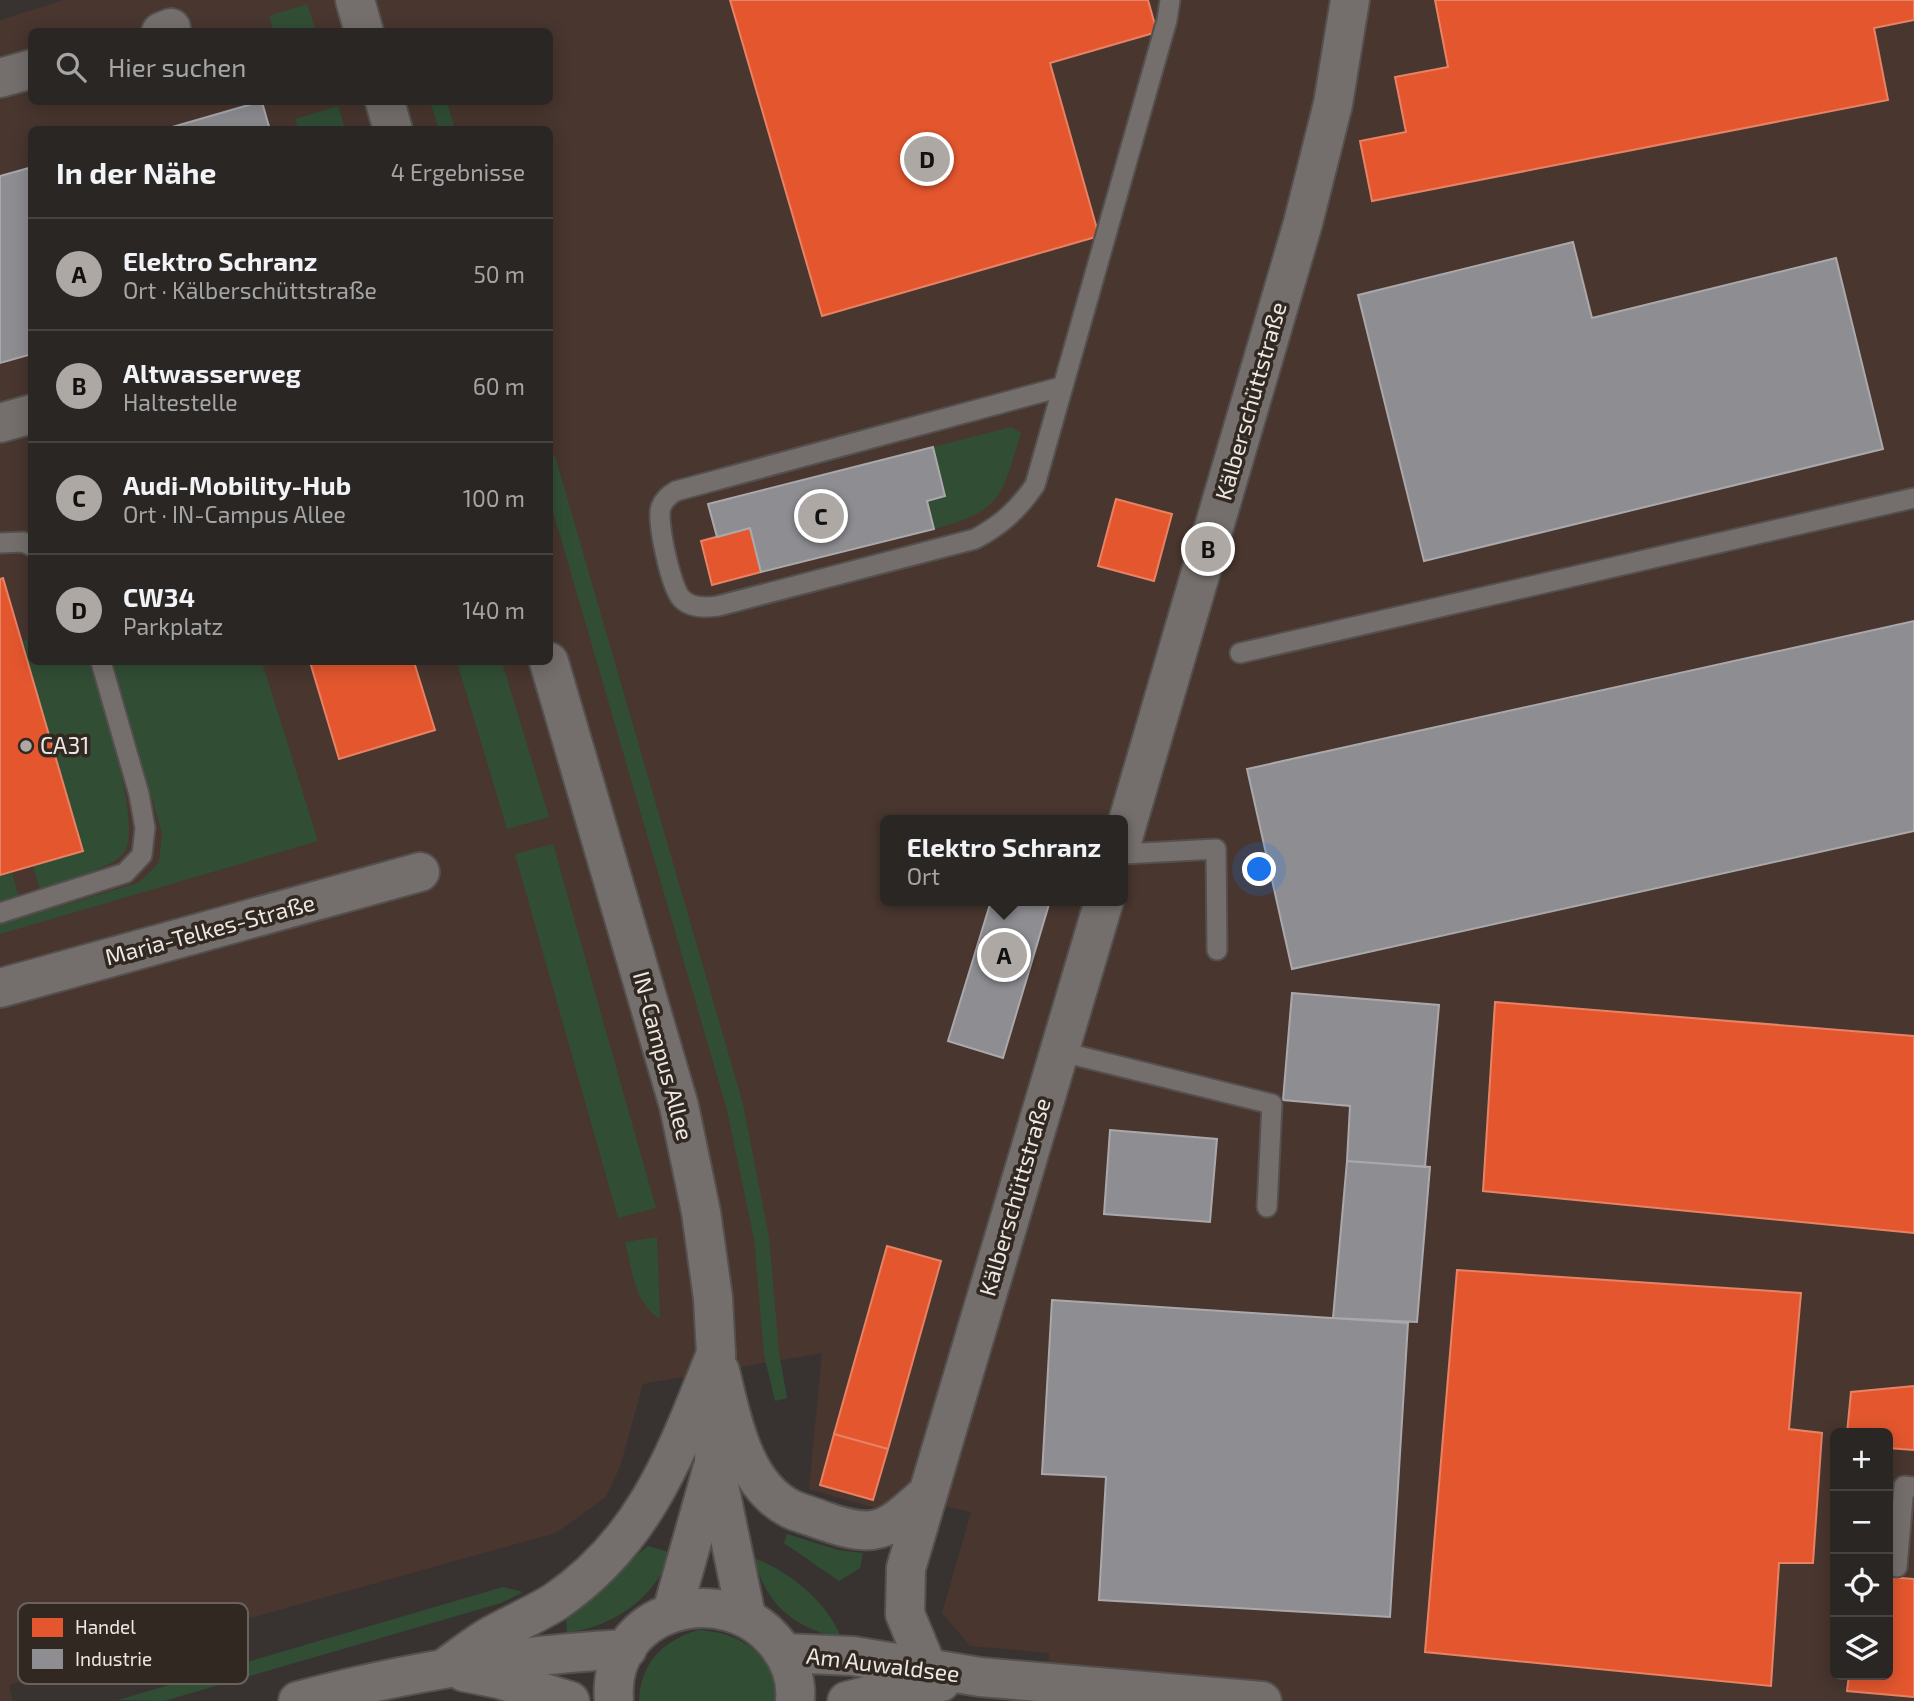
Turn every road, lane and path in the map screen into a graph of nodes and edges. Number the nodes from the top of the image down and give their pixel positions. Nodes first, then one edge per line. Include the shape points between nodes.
1 (1170, 0) edge
2 (1350, 0) edge
3 (28, 70) edge
4 (0, 78) edge
5 (386, 105) edge
6 (392, 126) edge
7 (1061, 387) junction
8 (28, 415) edge
9 (0, 423) edge
10 (1914, 498) edge
11 (0, 543) edge
12 (28, 544) edge
13 (1240, 653) dead end
14 (102, 665) edge
15 (550, 665) edge
16 (1128, 821) edge
17 (1128, 855) edge
18 (420, 872) dead end
19 (1102, 906) edge
20 (0, 913) edge
21 (1217, 950) dead end
22 (0, 988) edge
23 (1058, 1051) junction
24 (1267, 1207) dead end
25 (716, 1354) junction
26 (714, 1461) junction
27 (1914, 1487) edge
28 (928, 1493) junction
29 (1897, 1567) dead end
30 (672, 1612) junction
31 (746, 1616) junction
32 (627, 1648) junction
33 (784, 1653) junction
34 (926, 1667) junction
35 (445, 1668) junction
36 (981, 1677) junction
37 (298, 1701) edge
38 (570, 1701) edge
39 (614, 1701) edge
40 (795, 1701) edge
41 (847, 1701) edge
42 (1262, 1701) edge

1 - 7 lane
2 - 16 street, Kälberschüttstraße via 1333,104 1303,223
3 - 4 street
5 - 6 street
7 - 7 lane via 676,491 667,497 659,521 676,589 692,605 718,606 975,539 1002,524 1035,485
8 - 9 street
10 - 13 lane
11 - 12 lane
14 - 20 lane via 139,794 145,828 142,855 124,873
15 - 25 street, IN-Campus Allee via 679,1106 707,1250
17 - 21 lane via 1216,849
18 - 22 street, Maria-Telkes-Straße
19 - 23 street, Kälberschüttstraße
23 - 24 lane via 1272,1104
23 - 28 street, Kälberschüttstraße
25 - 26 street, IN-Campus Allee
25 - 28 street via 744,1454 770,1494 791,1509 846,1528 877,1530 892,1525
25 - 35 street via 667,1470 648,1507 617,1549 553,1603 486,1639
26 - 30 street, IN-Campus Allee
26 - 31 street, IN-Campus Allee
27 - 29 lane via 1904,1486
28 - 34 street, Kälberschüttstraße via 905,1568 904,1601 910,1632
30 - 31 street via 697,1606
30 - 32 street via 655,1621
31 - 33 street via 768,1632
32 - 35 street via 516,1656
32 - 39 street via 617,1670
33 - 34 street, Am Auwaldsee via 853,1656
33 - 40 street via 793,1674
34 - 36 street, Am Auwaldsee
35 - 37 street via 366,1682
35 - 38 street
36 - 41 street, Am Auwaldsee via 905,1686
36 - 42 street, Am Auwaldsee

